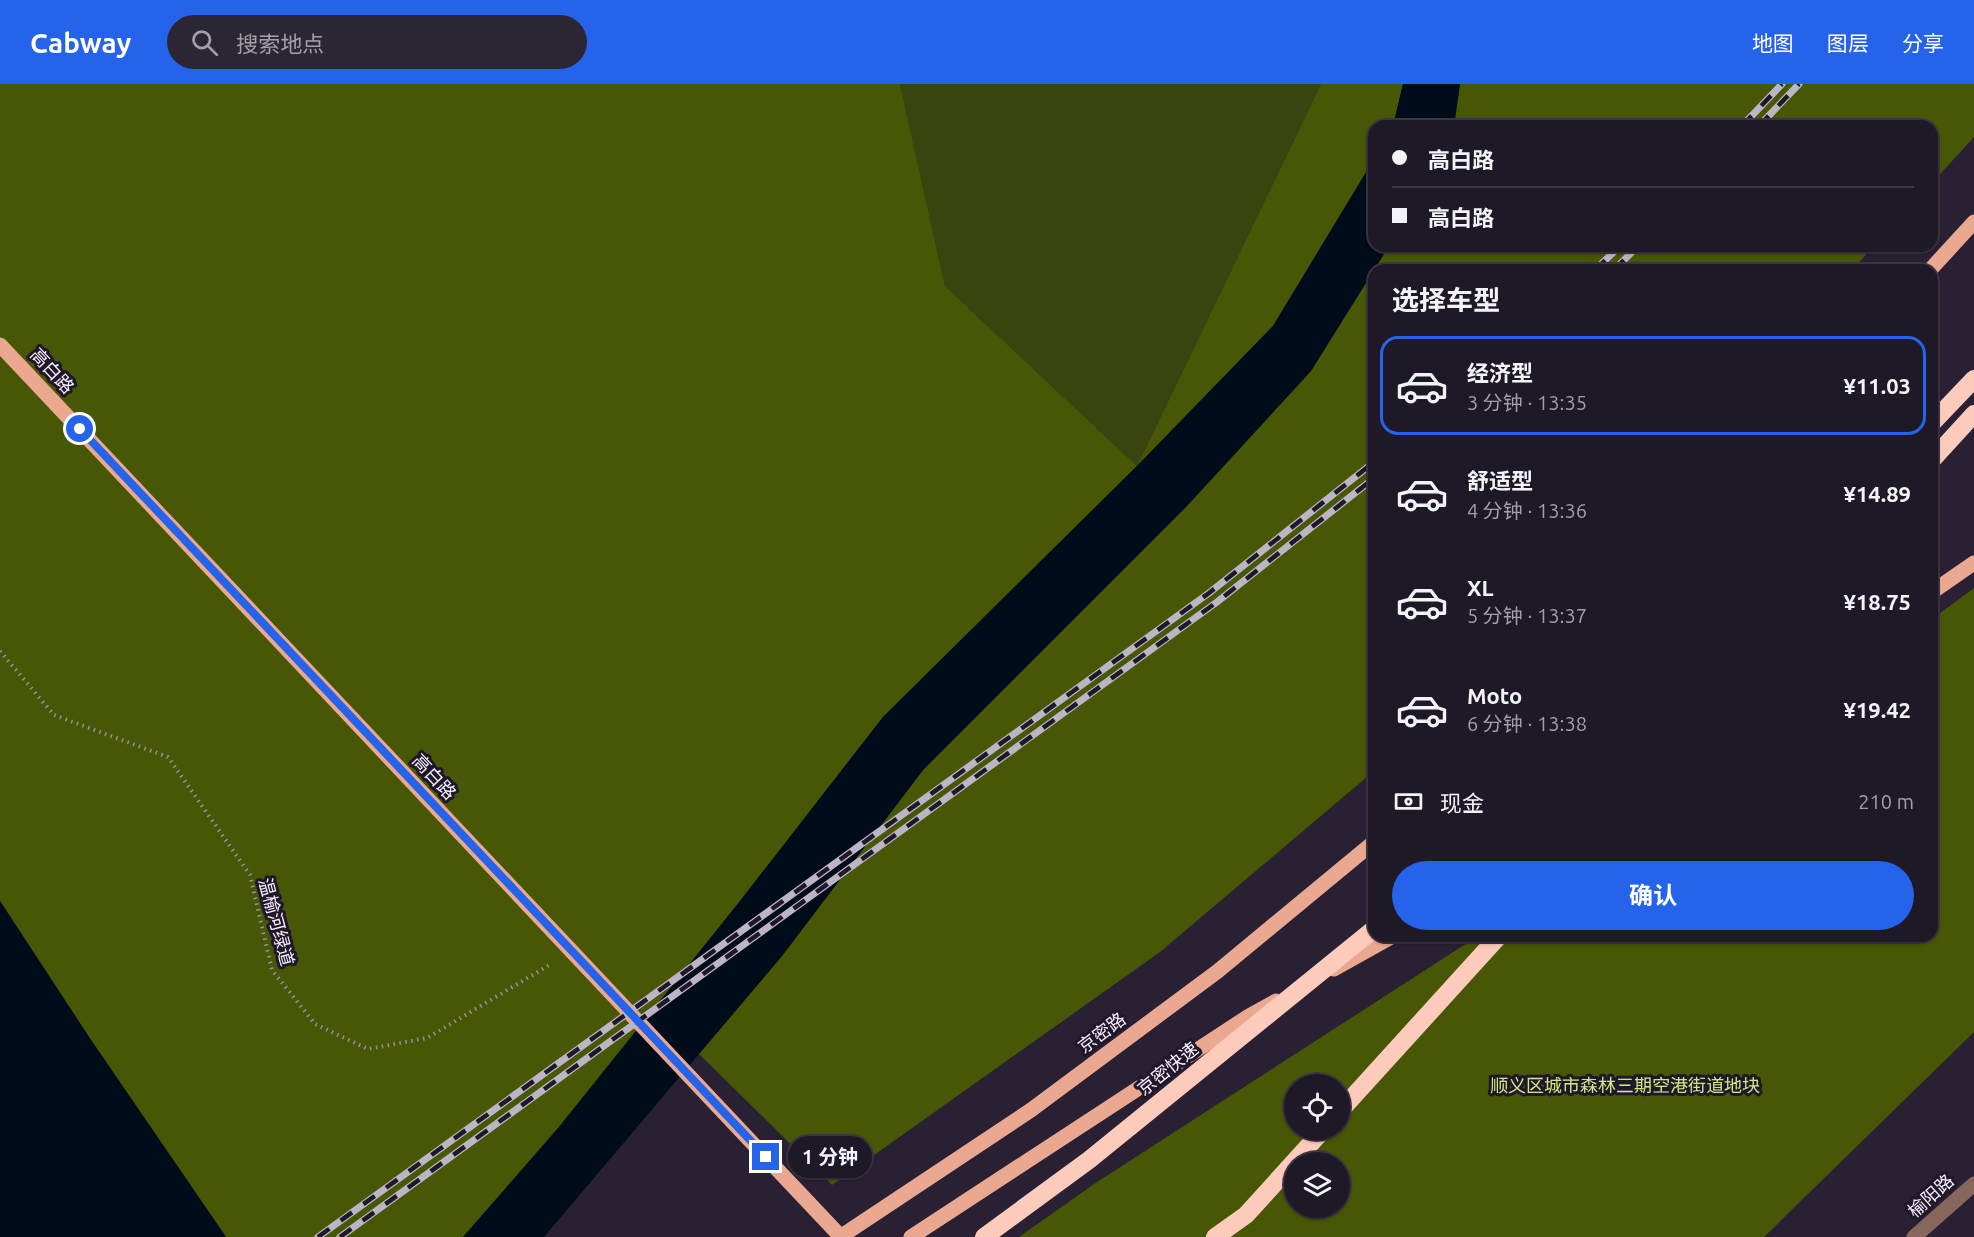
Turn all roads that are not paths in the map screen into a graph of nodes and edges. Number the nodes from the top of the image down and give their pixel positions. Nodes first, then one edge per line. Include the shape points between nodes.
1 (1974, 222) edge
2 (1936, 264) edge
3 (0, 345) edge
4 (1974, 380) edge
5 (1974, 414) edge
6 (1938, 417) edge
7 (1938, 453) edge
8 (1974, 563) edge
9 (1938, 588) edge
10 (1368, 847) edge
11 (1368, 934) edge
12 (1382, 942) edge
13 (1494, 942) edge
14 (1350, 1101) edge
15 (1314, 1140) edge
16 (1974, 1184) edge
17 (840, 1237) edge
18 (911, 1237) edge
19 (984, 1237) edge
20 (1215, 1237) edge
21 (1914, 1237) edge

1 - 2 main road
3 - 17 main road, 高白路
4 - 6 highway
5 - 7 highway
8 - 9 main road
10 - 17 main road, 京密路 via 1218,971 1040,1103
11 - 19 highway, 京密快速, bridge via 1089,1160
12 - 18 main road via 1249,1016
13 - 14 highway
15 - 20 highway via 1246,1215
16 - 21 street, 榆阳路

